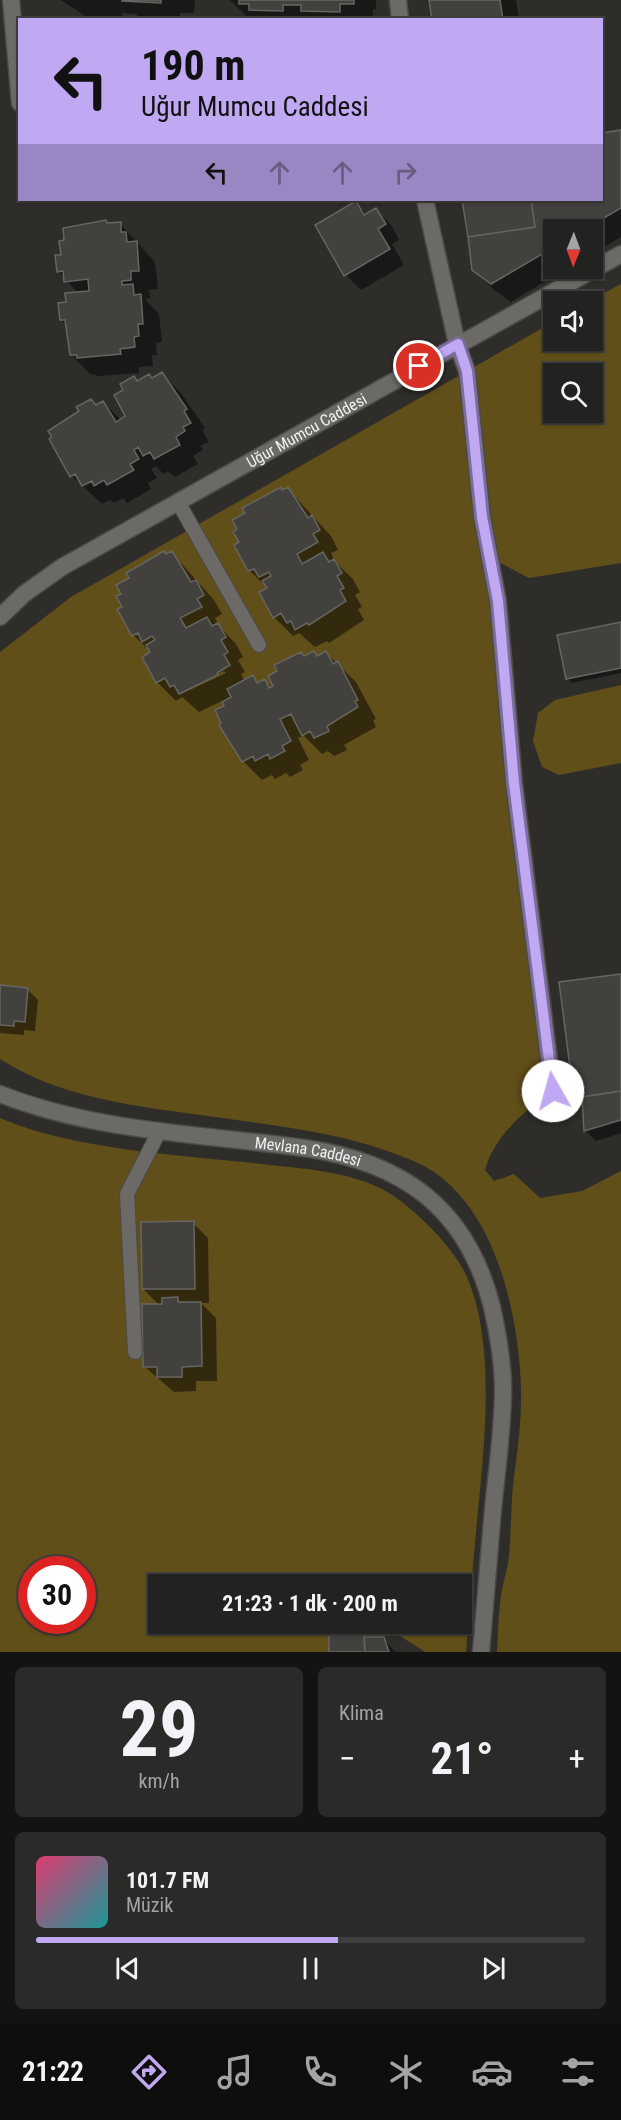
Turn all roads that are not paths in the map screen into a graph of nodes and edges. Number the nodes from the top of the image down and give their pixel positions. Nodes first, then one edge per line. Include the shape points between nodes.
1 (11, 0) edge
2 (398, 0) edge
3 (400, 18) edge
4 (18, 80) edge
5 (425, 201) edge
6 (621, 254) edge
7 (458, 344) junction
8 (178, 502) junction
9 (0, 617) edge
10 (259, 645) dead end
11 (553, 1091) dead end
12 (0, 1094) edge
13 (160, 1130) junction
14 (135, 1352) dead end
15 (481, 1652) edge

1 - 4 street
2 - 3 street
5 - 7 street
6 - 7 street, Uğur Mumcu Caddesi
7 - 8 street, Uğur Mumcu Caddesi
7 - 11 street via 467,371 482,517 498,601 514,783
8 - 9 street, Uğur Mumcu Caddesi via 62,567
8 - 10 lane
12 - 13 street, Mevlana Caddesi via 62,1114
13 - 14 lane via 127,1194
13 - 15 street, Mevlana Caddesi via 308,1149 371,1166 415,1186 433,1201 471,1247 488,1293 501,1357 502,1424

